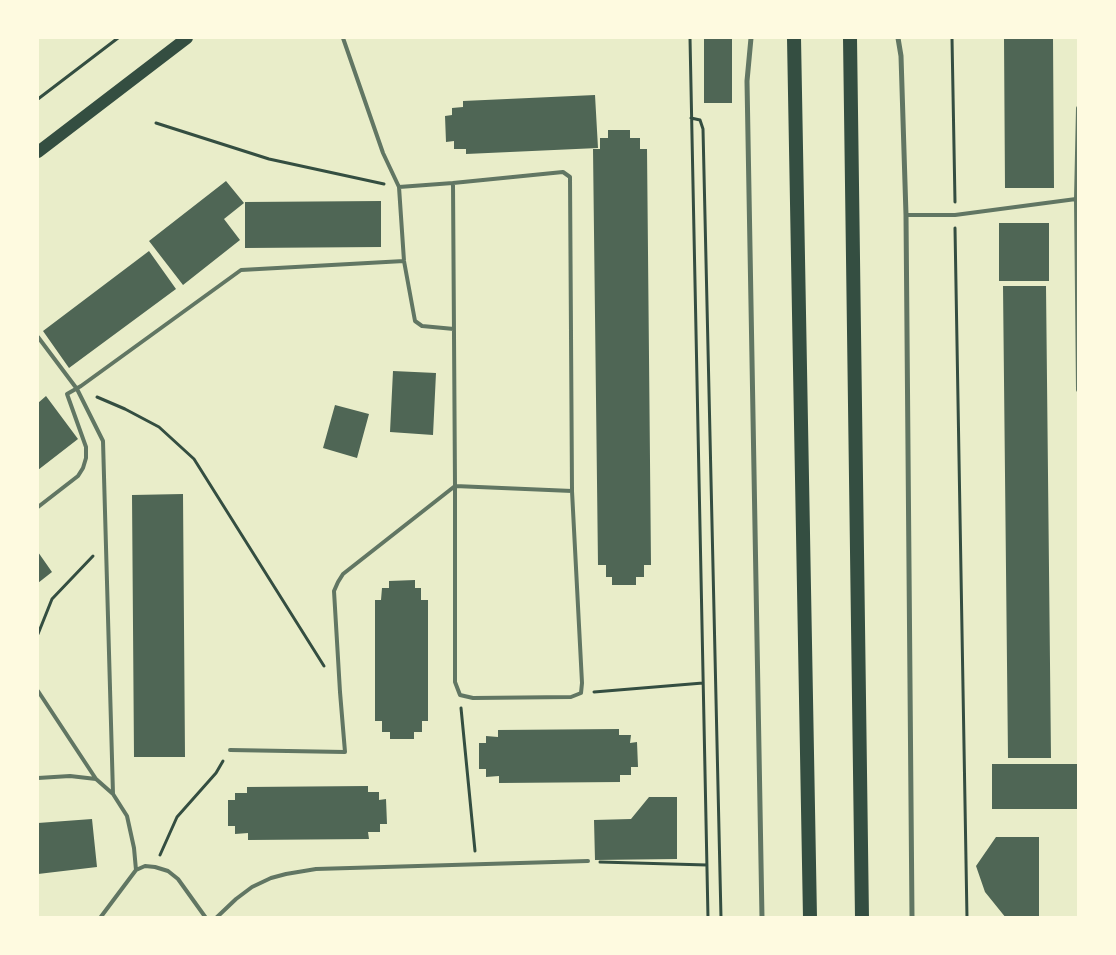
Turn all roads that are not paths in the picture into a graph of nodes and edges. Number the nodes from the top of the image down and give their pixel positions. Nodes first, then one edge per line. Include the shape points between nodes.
1 (187, 38) edge
2 (343, 38) edge
3 (750, 38) edge
4 (794, 38) edge
5 (850, 38) edge
6 (898, 38) edge
7 (1078, 108) edge
8 (38, 152) edge
9 (453, 183) junction
10 (399, 187) junction
11 (1076, 199) junction
12 (906, 214) junction
13 (404, 261) junction
14 (454, 329) junction
15 (38, 337) edge
16 (79, 387) junction
17 (1078, 390) edge
18 (455, 486) junction
19 (572, 492) junction
20 (38, 507) edge
21 (38, 691) edge
22 (230, 750) road end
23 (38, 778) edge
24 (96, 779) junction
25 (113, 794) junction
26 (588, 861) road end
27 (136, 870) junction
28 (100, 918) edge
29 (206, 918) edge
30 (216, 918) edge
31 (762, 918) edge
32 (810, 918) edge
33 (862, 918) edge
34 (912, 918) edge

1 - 8 main road
2 - 10 lane via 383,153
3 - 31 street via 746,80
4 - 32 highway
5 - 33 highway
6 - 12 street
7 - 11 lane
9 - 10 lane
9 - 14 lane
9 - 19 lane via 563,172 570,178
10 - 13 lane
11 - 12 lane via 955,215
11 - 17 lane
12 - 34 street
13 - 14 lane via 415,321 422,326
13 - 16 lane via 241,270
14 - 18 lane
15 - 16 lane
16 - 20 lane via 67,394 86,447 83,468 78,476
16 - 25 lane via 103,441
18 - 19 lane
18 - 19 lane via 455,682 460,695 473,698 571,697 581,693
18 - 22 lane via 343,574 334,591 345,752
21 - 24 lane
23 - 24 lane via 70,776
24 - 25 lane
25 - 27 lane via 127,816
26 - 30 lane via 316,869 271,878 252,887
27 - 28 lane
27 - 29 lane via 145,866 168,871 178,879

